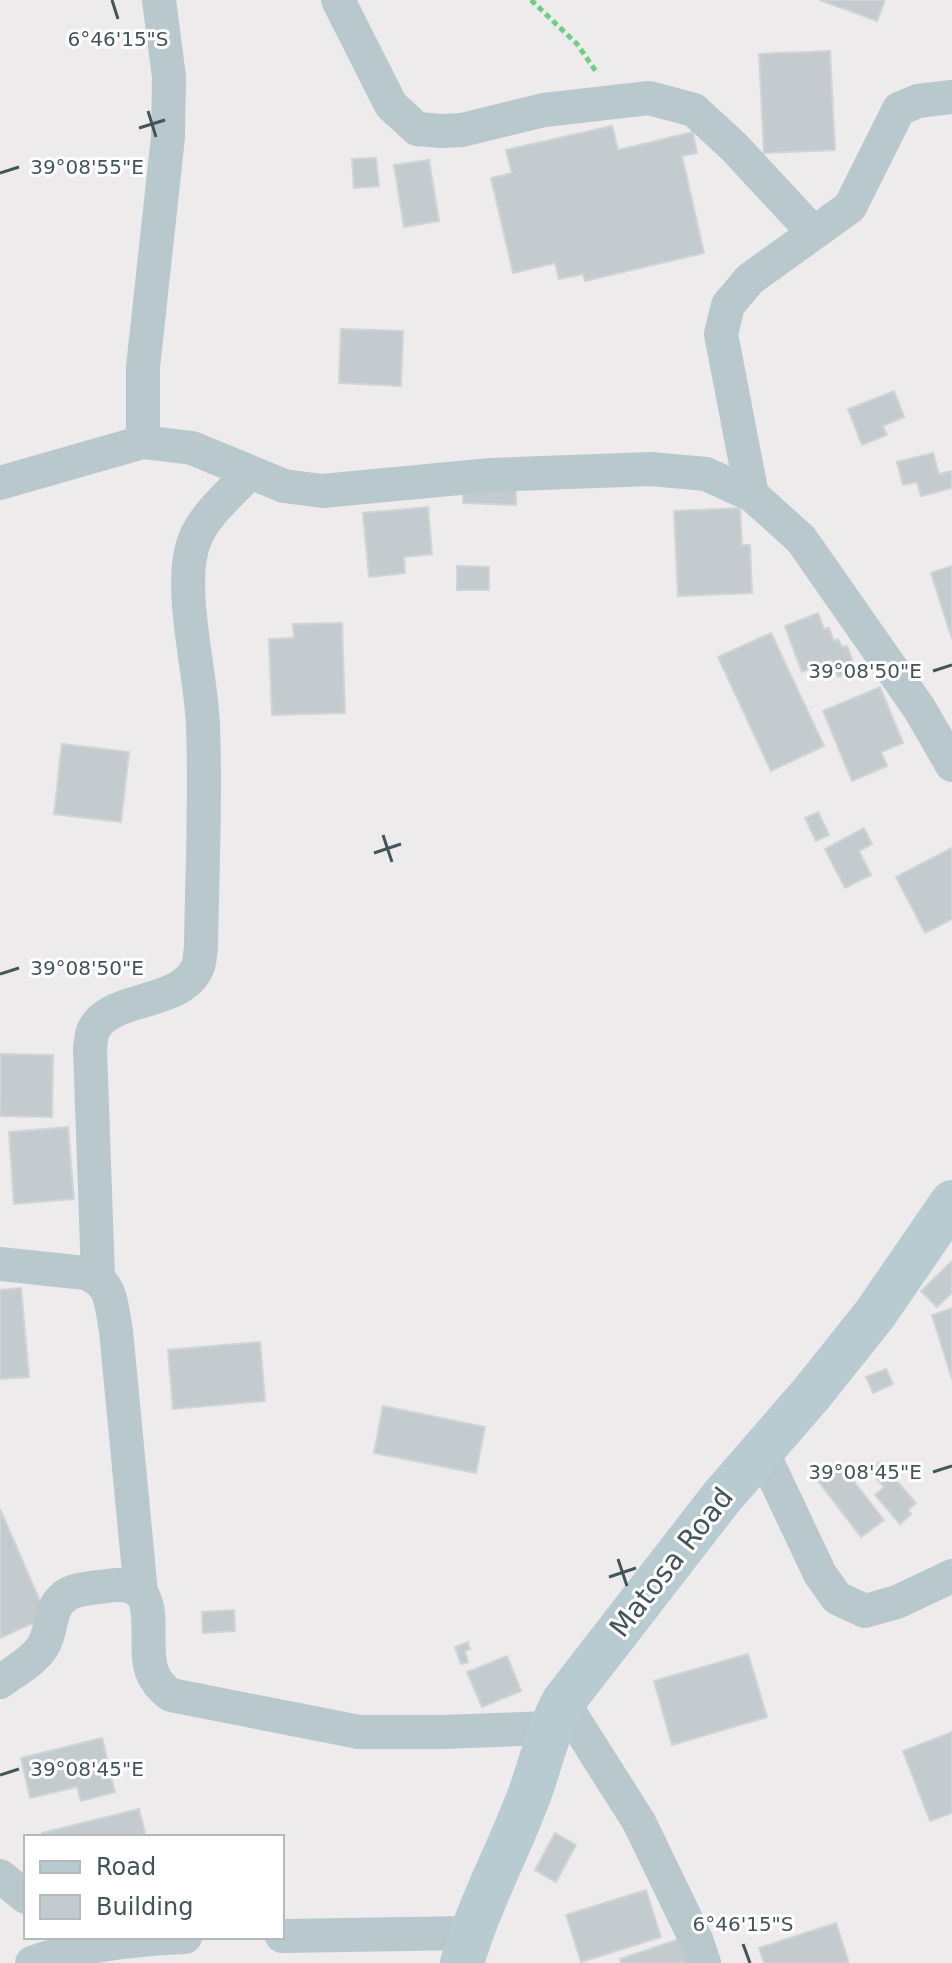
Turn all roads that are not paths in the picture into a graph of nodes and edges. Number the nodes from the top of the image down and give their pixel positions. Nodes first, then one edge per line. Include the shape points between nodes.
1 (159, 0) edge
2 (338, 0) edge
3 (952, 97) edge
4 (813, 232) junction
5 (143, 442) junction
6 (249, 473) junction
7 (0, 483) edge
8 (752, 495) junction
9 (952, 765) edge
10 (952, 1202) edge
11 (0, 1264) edge
12 (98, 1277) junction
13 (761, 1449) junction
14 (952, 1576) edge
15 (141, 1593) junction
16 (0, 1682) edge
17 (556, 1715) junction
18 (0, 1876) edge
19 (24, 1895) edge
20 (284, 1936) edge
21 (142, 1939) edge
22 (98, 1941) edge
23 (466, 1948) edge
24 (32, 1963) edge
25 (704, 1963) edge

1 - 5 street via 169,77 168,137 143,367
2 - 4 street via 391,105 417,129 462,130 544,110 649,98 694,110
3 - 4 street via 899,109 850,207
4 - 8 street via 750,279 728,305 721,334
5 - 6 street via 192,448
5 - 7 street
6 - 8 street via 284,486 322,491 491,475 651,469 706,474
6 - 12 street via 208,518 189,562 204,731 198,966 176,989 107,1015 94,1029 90,1048
8 - 9 street via 801,539 919,708
10 - 13 street, Matosa Road via 875,1314
11 - 12 street
12 - 15 street via 109,1294 116,1331
13 - 14 street via 820,1574 837,1598 865,1611
13 - 17 street, Matosa Road
15 - 16 street via 118,1584 64,1597 55,1606 41,1650
15 - 17 street via 148,1603 152,1674 171,1695 359,1732 442,1732
17 - 23 street, Matosa Road
17 - 25 street via 639,1822
18 - 19 street
20 - 23 street
21 - 22 street
22 - 24 street

